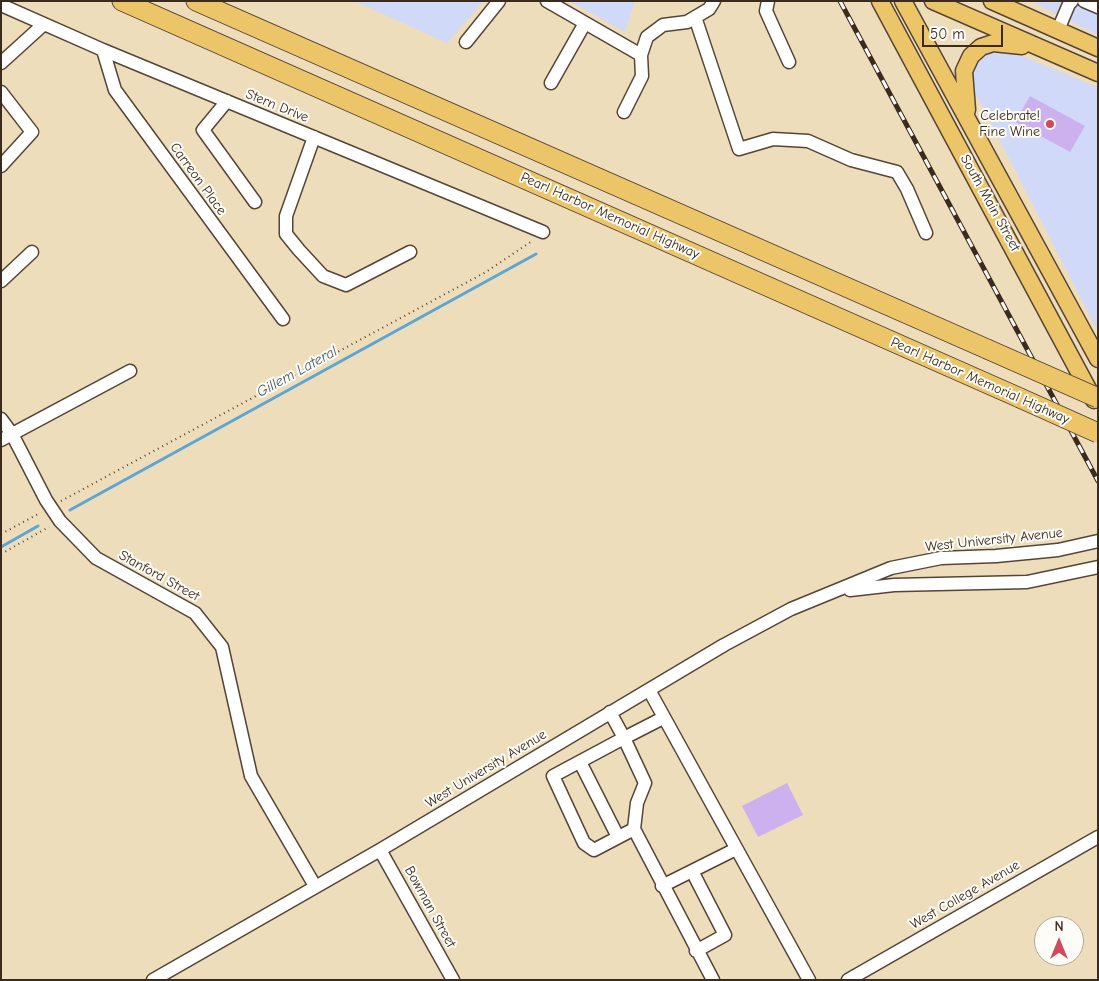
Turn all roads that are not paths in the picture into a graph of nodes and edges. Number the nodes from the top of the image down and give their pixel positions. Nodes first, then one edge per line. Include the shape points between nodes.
1 (122, 1) edge
2 (196, 1) edge
3 (499, 1) edge
4 (547, 1) edge
5 (714, 1) edge
6 (768, 1) edge
7 (880, 1) edge
8 (902, 1) edge
9 (933, 1) edge
10 (992, 1) edge
11 (1072, 1) edge
12 (1084, 1) edge
13 (1, 5) edge
14 (1098, 7) edge
15 (695, 17) junction
16 (585, 23) junction
17 (44, 24) junction
18 (1058, 30) junction
19 (466, 42) dead end
20 (1098, 48) edge
21 (103, 50) junction
22 (1046, 50) junction
23 (641, 55) junction
24 (789, 62) dead end
25 (1, 63) edge
26 (1098, 73) edge
27 (552, 83) dead end
28 (1, 92) edge
29 (227, 101) junction
30 (624, 112) dead end
31 (968, 119) junction
32 (314, 137) junction
33 (1, 166) edge
34 (255, 202) dead end
35 (543, 232) road end
36 (926, 233) dead end
37 (32, 252) dead end
38 (410, 252) dead end
39 (1, 281) edge
40 (283, 319) dead end
41 (1098, 359) edge
42 (130, 370) dead end
43 (1098, 398) edge
44 (1098, 407) edge
45 (1, 419) edge
46 (1098, 433) edge
47 (7, 437) edge
48 (1098, 541) edge
49 (1098, 567) edge
50 (837, 592) junction
51 (649, 690) junction
52 (610, 712) junction
53 (663, 718) junction
54 (624, 738) junction
55 (580, 762) junction
56 (634, 829) junction
57 (618, 837) junction
58 (1098, 837) edge
59 (380, 850) junction
60 (736, 850) junction
61 (692, 871) junction
62 (315, 886) junction
63 (662, 886) junction
64 (696, 951) junction
65 (803, 978) edge
66 (153, 980) edge
67 (453, 980) edge
68 (713, 980) edge
69 (848, 980) edge

1 - 46 highway, Pearl Harbor Memorial Highway, bridge
2 - 43 highway, Pearl Harbor Memorial Highway, bridge
3 - 19 street
4 - 16 street
5 - 15 street via 709,9
6 - 24 street via 766,11
7 - 44 main road, South Main Street
8 - 31 main road, South Main Street
9 - 22 main road
10 - 18 main road
11 - 18 street
12 - 14 street
13 - 17 street, Stern Drive
15 - 23 street via 687,22 663,25 647,37
15 - 36 street via 739,149 773,139 808,140 851,160 896,172
16 - 23 street
16 - 27 street
17 - 21 street, Stern Drive
17 - 25 street
18 - 20 main road
21 - 29 street, Stern Drive
21 - 40 street, Carreon Place via 115,90
22 - 26 main road
22 - 31 main road via 993,43 976,52 964,71
23 - 30 street via 642,76
28 - 33 street via 32,132
29 - 32 street, Stern Drive
29 - 34 street via 203,130
31 - 41 main road, South Main Street
32 - 35 street, Stern Drive
32 - 38 street via 286,216 286,234 299,250 324,276 346,285
37 - 39 street
42 - 47 street
45 - 47 street, Stanford Street
47 - 62 street, Stanford Street via 60,521 96,558 195,613 222,647 251,776
48 - 50 street, West University Avenue via 1040,552 941,558 891,568
49 - 50 street, West University Avenue via 1027,582 894,585
50 - 51 street, West University Avenue via 791,609
51 - 52 street, West University Avenue
51 - 53 street
52 - 54 street
52 - 59 street, West University Avenue
53 - 54 street
53 - 60 street
54 - 55 street
54 - 56 street via 645,783 637,803
55 - 57 street
55 - 57 street via 553,776 584,843 594,850
56 - 57 street
56 - 63 street
58 - 69 street, West College Avenue
59 - 62 street, West University Avenue
59 - 67 street, Bowman Street
60 - 61 street
60 - 65 street
61 - 63 street
61 - 64 street via 725,935
62 - 66 street, West University Avenue
63 - 64 street
64 - 68 street

